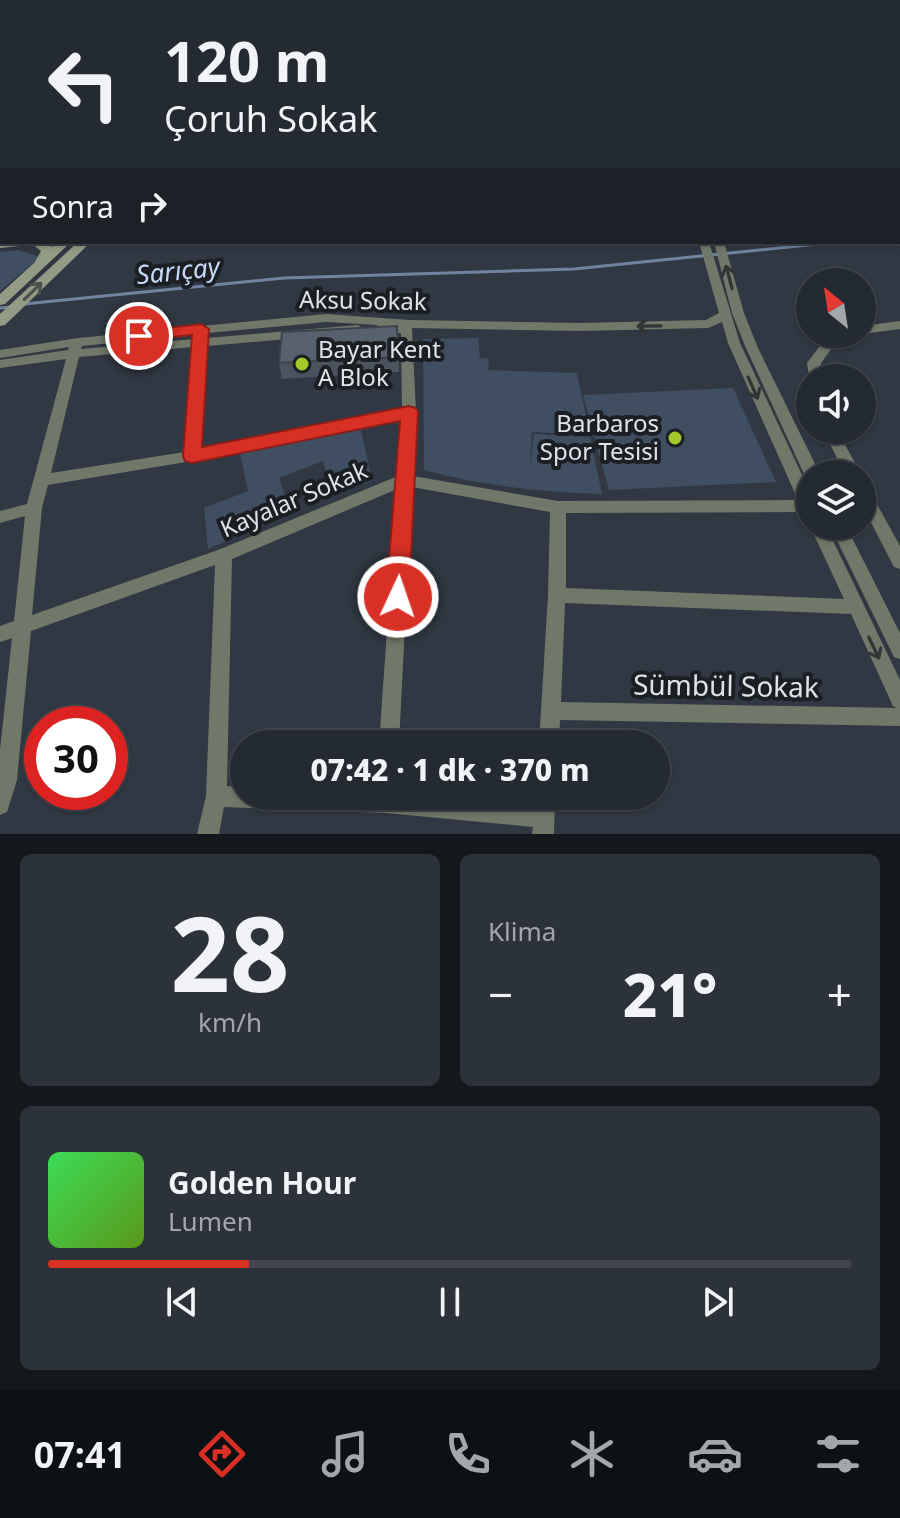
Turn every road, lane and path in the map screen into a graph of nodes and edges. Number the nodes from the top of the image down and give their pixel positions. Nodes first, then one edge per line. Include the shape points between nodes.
1 (39, 244) edge
2 (63, 244) edge
3 (83, 244) edge
4 (705, 244) edge
5 (719, 244) edge
6 (40, 263) junction
7 (0, 301) edge
8 (732, 314) junction
9 (0, 322) edge
10 (900, 325) edge
11 (876, 328) edge
12 (200, 336) junction
13 (75, 348) junction
14 (0, 354) edge
15 (0, 364) edge
16 (409, 412) junction
17 (192, 456) junction
18 (805, 460) edge
19 (42, 480) junction
20 (404, 480) junction
21 (796, 480) edge
22 (558, 507) junction
23 (34, 508) junction
24 (796, 508) edge
25 (0, 517) edge
26 (876, 517) edge
27 (824, 540) edge
28 (845, 540) edge
29 (224, 555) junction
30 (900, 562) edge
31 (557, 595) junction
32 (854, 607) junction
33 (22, 626) junction
34 (0, 634) edge
35 (900, 651) edge
36 (900, 700) edge
37 (551, 711) junction
38 (900, 717) edge
39 (390, 730) edge
40 (550, 730) edge
41 (4, 782) edge
42 (216, 796) junction
43 (230, 796) edge
44 (0, 805) edge
45 (485, 810) edge
46 (544, 816) edge
47 (208, 834) edge

1 - 6 main road via 48,250
2 - 6 main road
9 -> 3 main road
4 - 8 street
8 -> 5 street
6 - 7 main road
8 -> 12 street, Aksu Sokak via 708,324 579,327 326,318
8 - 18 street
8 -> 21 street via 745,369
10 - 11 street
12 - 13 street, Aksu Sokak
12 - 16 street, Aksu Sokak via 407,329
12 - 17 street
13 - 14 street, Aksu Sokak
13 - 15 street, Aksu Sokak
13 - 19 street
16 - 17 street
16 - 20 street
17 - 19 street
19 - 23 street
20 - 22 street, Kayalar Sokak
20 - 29 street, Kayalar Sokak
20 - 39 street
22 - 24 street, Kayalar Sokak
22 - 31 street
23 - 25 street
23 - 33 street
26 - 30 street
27 - 32 street
28 - 35 street
29 - 33 street, Kayalar Sokak
29 - 42 street
31 - 32 street
31 - 37 street
32 -> 36 street
33 - 34 street, Kayalar Sokak
33 - 41 street
37 - 38 street, Sümbül Sokak
37 - 40 street
41 - 44 street
42 - 43 street
42 - 47 street
45 - 46 street

